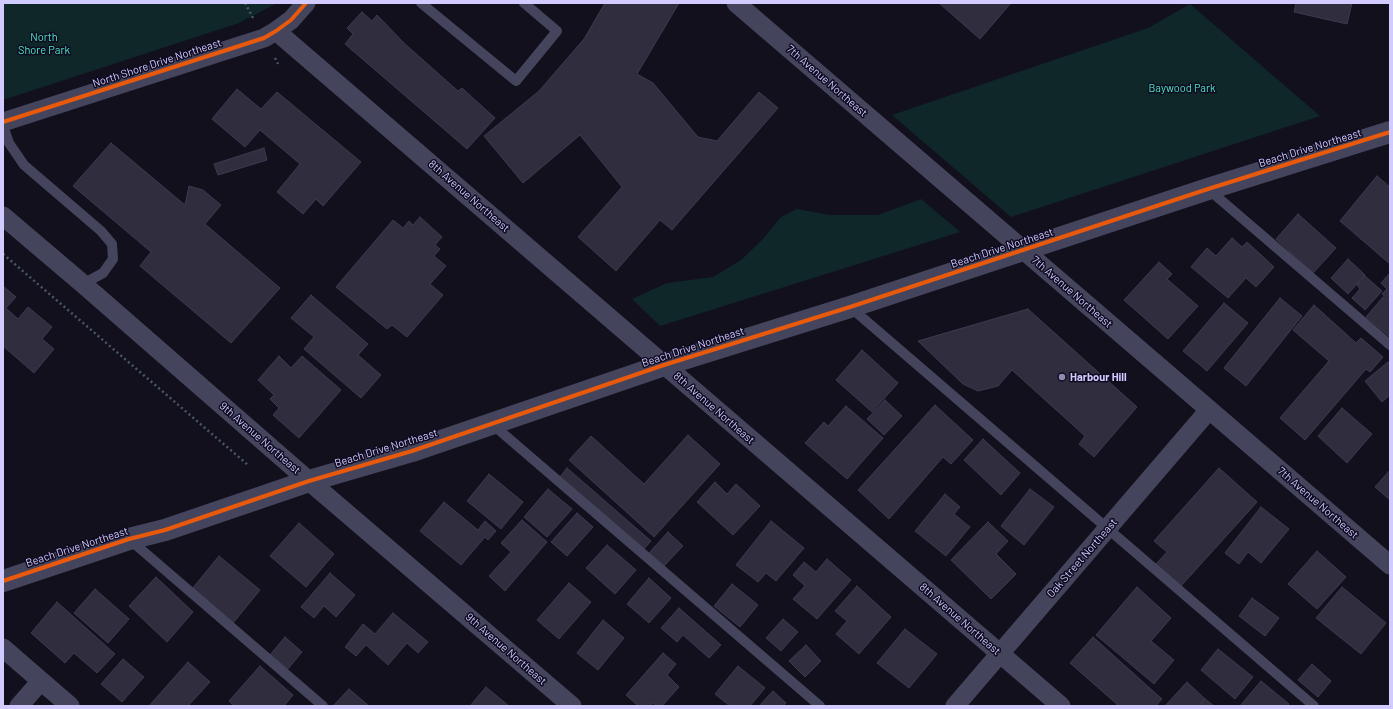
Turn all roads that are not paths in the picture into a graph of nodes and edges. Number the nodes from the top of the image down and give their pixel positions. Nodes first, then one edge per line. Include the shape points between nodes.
1 (306, 3) edge
2 (421, 3) edge
3 (524, 3) edge
4 (736, 3) edge
5 (276, 31) junction
6 (3, 122) edge
7 (3, 126) edge
8 (1389, 133) edge
9 (1208, 189) junction
10 (3, 216) edge
11 (1023, 250) junction
12 (83, 284) junction
13 (850, 307) junction
14 (1390, 346) edge
15 (664, 365) junction
16 (1209, 410) junction
17 (492, 424) junction
18 (309, 481) junction
19 (1108, 529) junction
20 (129, 539) junction
21 (1390, 565) edge
22 (3, 581) edge
23 (3, 648) edge
24 (1000, 653) junction
25 (41, 681) junction
26 (566, 704) edge
27 (19, 706) edge
28 (70, 706) edge
29 (323, 706) edge
30 (820, 706) edge
31 (955, 706) edge
32 (1061, 706) edge
33 (1314, 706) edge

1 - 5 street, North Shore Drive Northeast via 291,20
2 - 3 lane via 516,80 557,31
4 - 11 street, 7th Avenue Northeast
5 - 6 street, North Shore Drive Northeast via 264,38
5 - 15 street, 8th Avenue Northeast
7 - 12 lane via 9,143 24,165 101,231 112,244 113,259 103,272
8 - 9 street, Beach Drive Northeast
9 - 11 street, Beach Drive Northeast
9 - 14 lane
10 - 12 street, 9th Avenue Northeast
11 - 13 street, Beach Drive Northeast
11 - 16 street, 7th Avenue Northeast
12 - 18 street, 9th Avenue Northeast
13 - 15 street, Beach Drive Northeast
13 - 19 lane
15 - 17 street, Beach Drive Northeast
15 - 24 street, 8th Avenue Northeast
16 - 19 street, Oak Street Northeast
16 - 21 street, 7th Avenue Northeast
17 - 18 street, Beach Drive Northeast
17 - 30 lane
18 - 20 street, Beach Drive Northeast via 165,530
18 - 26 street, 9th Avenue Northeast
19 - 24 street, Oak Street Northeast
19 - 33 lane
20 - 22 street, Beach Drive Northeast
20 - 29 lane
23 - 25 street
24 - 31 street, Oak Street Northeast
24 - 32 street, 8th Avenue Northeast
25 - 27 street
25 - 28 street

